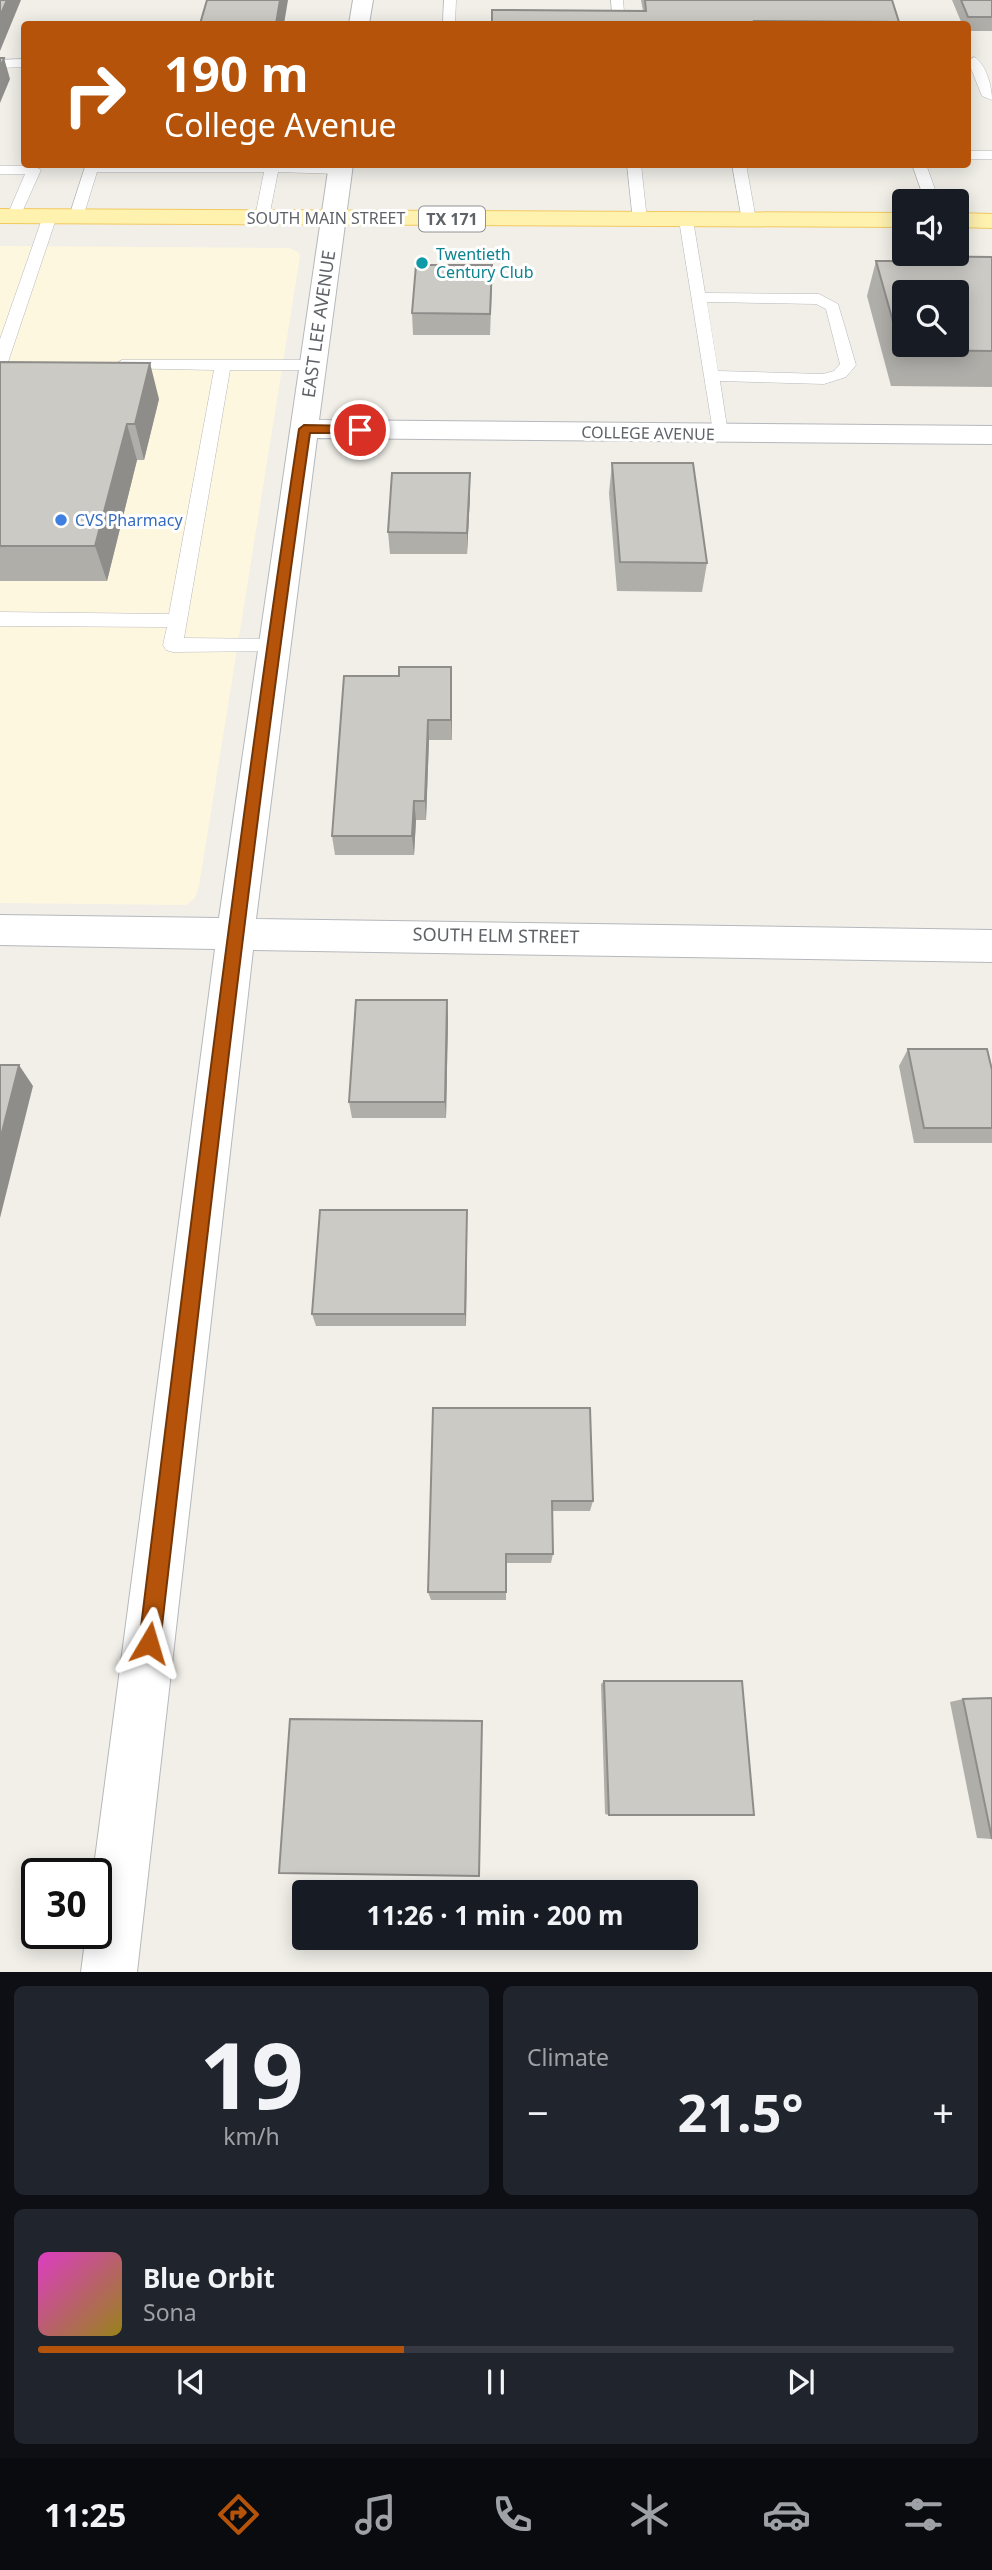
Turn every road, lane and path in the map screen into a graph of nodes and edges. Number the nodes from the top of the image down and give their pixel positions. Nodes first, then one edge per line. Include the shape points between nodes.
1 (363, 0) edge
2 (450, 0) edge
3 (617, 0) edge
4 (360, 21) edge
5 (449, 21) edge
6 (619, 21) edge
7 (971, 61) edge
8 (992, 61) edge
9 (0, 64) edge
10 (21, 64) edge
11 (991, 100) edge
12 (971, 155) edge
13 (992, 155) edge
14 (93, 168) edge
15 (272, 168) edge
16 (340, 168) edge
17 (634, 168) edge
18 (740, 168) edge
19 (920, 168) edge
20 (0, 170) edge
21 (928, 189) edge
22 (7, 216) edge
23 (50, 216) junction
24 (76, 217) junction
25 (262, 217) junction
26 (334, 218) junction
27 (640, 220) junction
28 (686, 220) junction
29 (749, 220) junction
30 (892, 220) edge
31 (969, 220) edge
32 (992, 221) edge
33 (699, 297) junction
34 (5, 364) edge
35 (111, 365) edge
36 (223, 365) junction
37 (313, 365) junction
38 (711, 376) junction
39 (304, 429) junction
40 (720, 433) junction
41 (992, 435) edge
42 (0, 619) edge
43 (179, 621) junction
44 (273, 646) junction
45 (0, 930) edge
46 (236, 932) junction
47 (992, 946) edge
48 (109, 1972) edge

1 - 4 street
2 - 5 lane
3 - 6 lane
7 - 8 lane
7 - 11 lane
9 - 10 lane
12 - 13 lane
14 - 24 lane
15 - 25 lane
16 - 26 street, EAST LEE AVENUE
17 - 27 lane
18 - 29 lane
19 - 21 lane
20 - 22 lane via 34,170
22 - 23 main road, SOUTH MAIN STREET / TX 171
23 - 24 main road, SOUTH MAIN STREET / TX 171
23 - 34 lane
24 - 25 main road, SOUTH MAIN STREET / TX 171
25 - 26 main road, SOUTH MAIN STREET / TX 171
26 - 27 main road, SOUTH MAIN STREET / TX 171
26 - 37 street, EAST LEE AVENUE
27 - 28 main road, SOUTH MAIN STREET / TX 171
28 - 29 main road, SOUTH MAIN STREET / TX 171
28 - 33 lane
29 - 30 main road, SOUTH MAIN STREET / TX 171
31 - 32 main road
33 - 38 lane
33 - 38 lane via 819,299 833,307 848,365 840,374 824,379
35 - 36 lane
36 - 37 lane
36 - 43 lane
37 - 39 street, EAST LEE AVENUE
38 - 40 lane
39 - 40 street, COLLEGE AVENUE
39 - 44 street, EAST LEE AVENUE
40 - 41 street, COLLEGE AVENUE
42 - 43 lane
43 - 44 lane via 173,645
44 - 46 street, EAST LEE AVENUE
45 - 46 street, SOUTH ELM STREET
46 - 47 street, SOUTH ELM STREET
46 - 48 street, EAST LEE AVENUE

